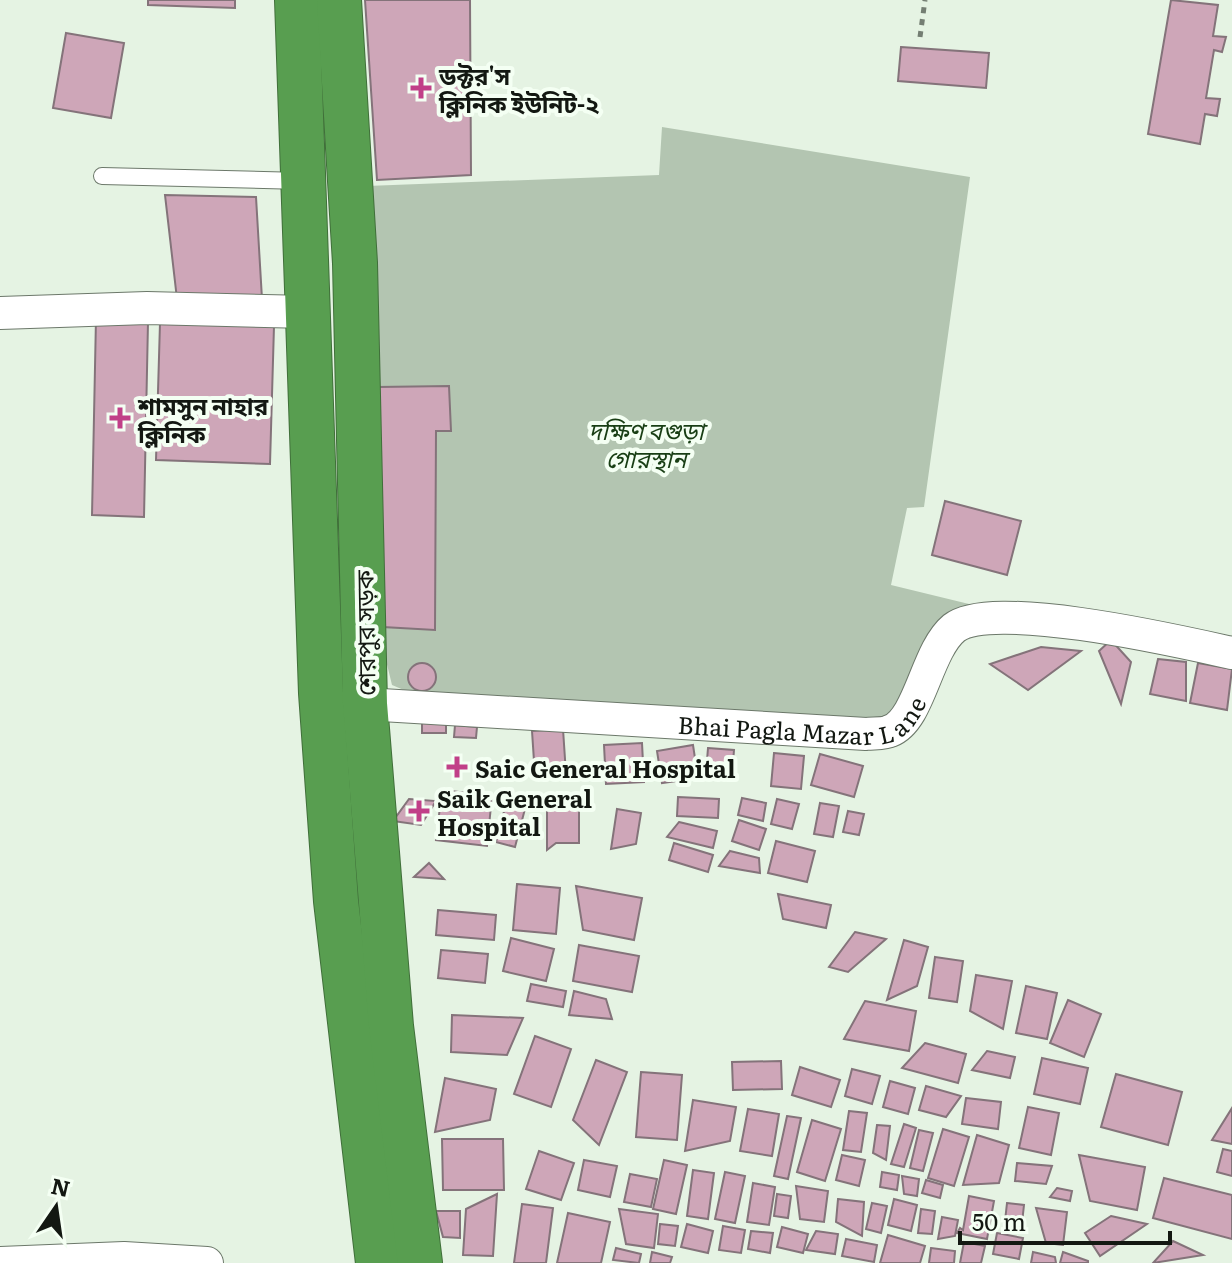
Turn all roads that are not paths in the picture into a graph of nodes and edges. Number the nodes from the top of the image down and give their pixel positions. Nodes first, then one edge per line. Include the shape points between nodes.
1 (297, 0) edge
2 (339, 0) edge
3 (102, 176) dead end
4 (304, 181) junction
5 (308, 312) junction
6 (0, 313) edge
7 (1232, 653) edge
8 (365, 704) junction
9 (0, 1263) edge
10 (207, 1263) edge
11 (378, 1263) edge
12 (420, 1263) edge

1 - 4 highway, শেরপুর সড়ক
2 - 8 highway, শেরপুর সড়ক via 355,263
3 - 4 lane
4 - 5 highway, শেরপুর সড়ক
5 - 6 street via 147,308
5 - 11 highway, শেরপুর সড়ক via 322,708 336,901
7 - 8 street, Bhai Pagla Mazar Lane via 1062,622 975,619 954,628 939,647 908,715 892,731 866,734
8 - 12 highway, শেরপুর সড়ক via 391,1026
9 - 10 street via 124,1258

